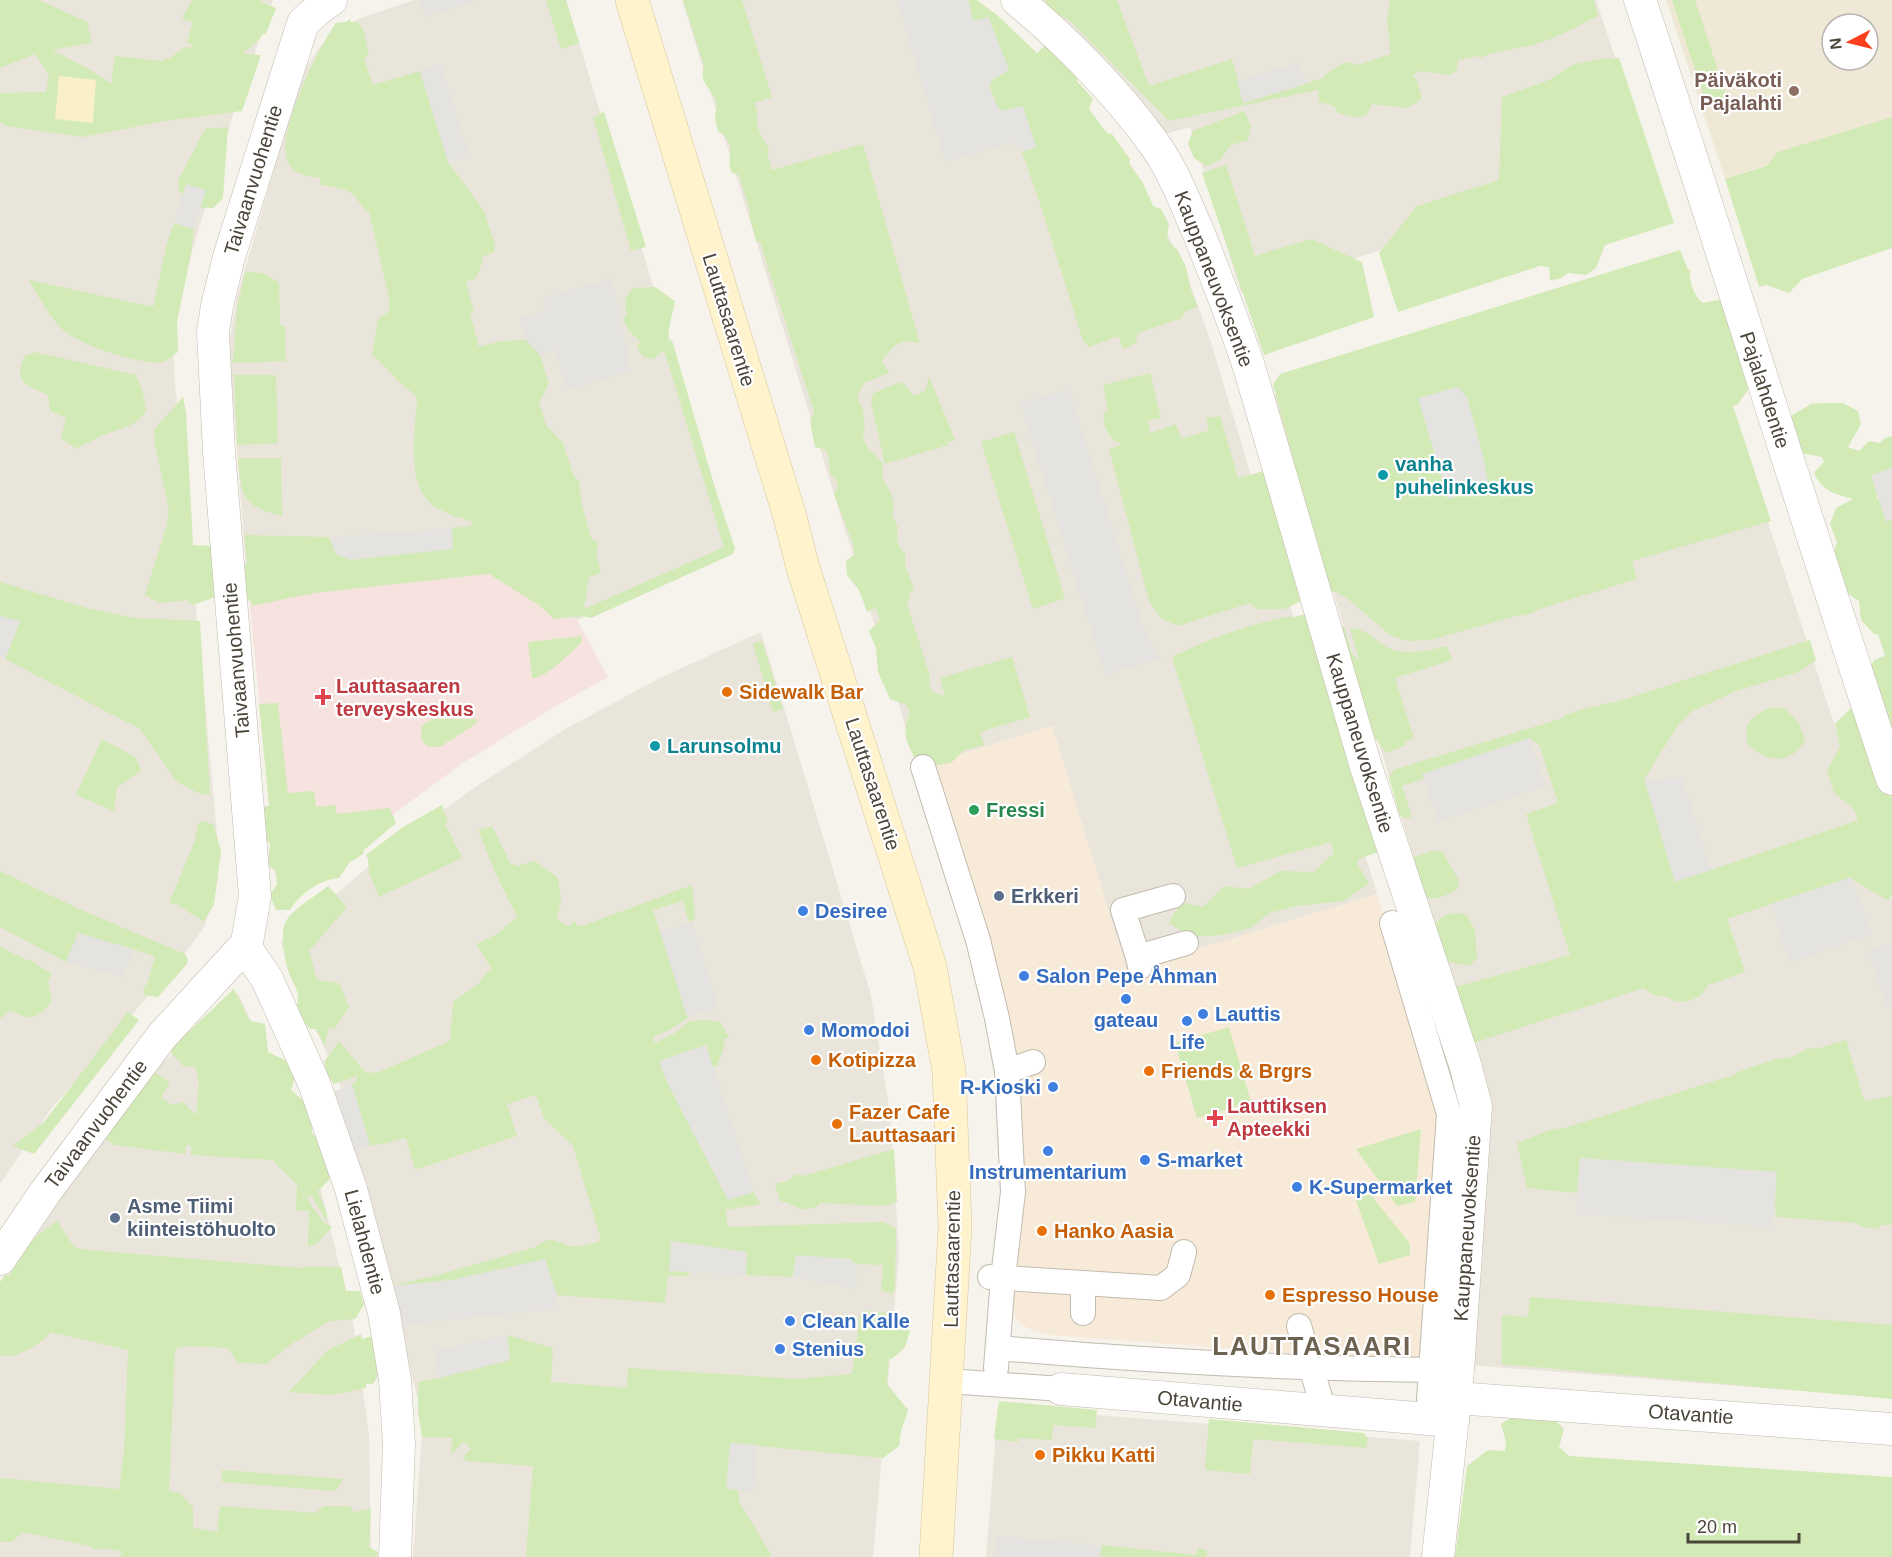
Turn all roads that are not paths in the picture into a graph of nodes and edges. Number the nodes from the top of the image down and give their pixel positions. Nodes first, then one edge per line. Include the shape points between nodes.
1 (331, 0) edge
2 (632, 0) edge
3 (1017, 0) edge
4 (1640, 0) edge
5 (923, 767) dead end
6 (1892, 779) edge
7 (1173, 896) dead end
8 (1392, 923) dead end
9 (1186, 943) dead end
10 (246, 948) junction
11 (1033, 1062) dead end
12 (1007, 1071) junction
13 (1184, 1252) dead end
14 (0, 1259) edge
15 (997, 1277) junction
16 (1083, 1283) junction
17 (1299, 1326) dead end
18 (1082, 1335) junction
19 (1312, 1367) junction
20 (948, 1381) junction
21 (1061, 1389) joint
22 (1445, 1391) junction
23 (1324, 1411) junction
24 (1892, 1429) edge
25 (395, 1557) edge
26 (936, 1557) edge
27 (1437, 1557) edge

1 - 10 street, Taivaanvuohentie via 303,23 229,257 213,332 230,607 255,896
2 - 20 main road, Lauttasaarentie via 803,568 930,967 949,1071 955,1227
3 - 22 street, Kauppaneuvoksentie via 1056,34 1111,93 1152,141 1180,189 1229,306 1250,370 1363,759 1465,1064 1476,1106
4 - 6 street, Pajalahdentie
5 - 12 street via 978,940
7 - 9 street via 1123,910 1139,962
8 - 22 street via 1449,1114
10 - 14 street, Taivaanvuohentie via 162,1036
10 - 25 street, Lielahdentie via 267,979 314,1083 351,1189 384,1313 395,1380 399,1444
11 - 12 street
12 - 15 street via 1013,1192
13 - 16 street via 1178,1275 1161,1288
15 - 16 street
15 - 18 street via 997,1358
16 - 18 street
17 - 19 street
18 - 19 street
19 - 22 street
19 - 23 street
20 - 21 street, Otavantie
20 - 26 main road, Lauttasaarentie
21 - 23 street, Otavantie
22 - 23 street, Otavantie
22 - 24 street, Otavantie
22 - 27 street, Kauppaneuvoksentie

